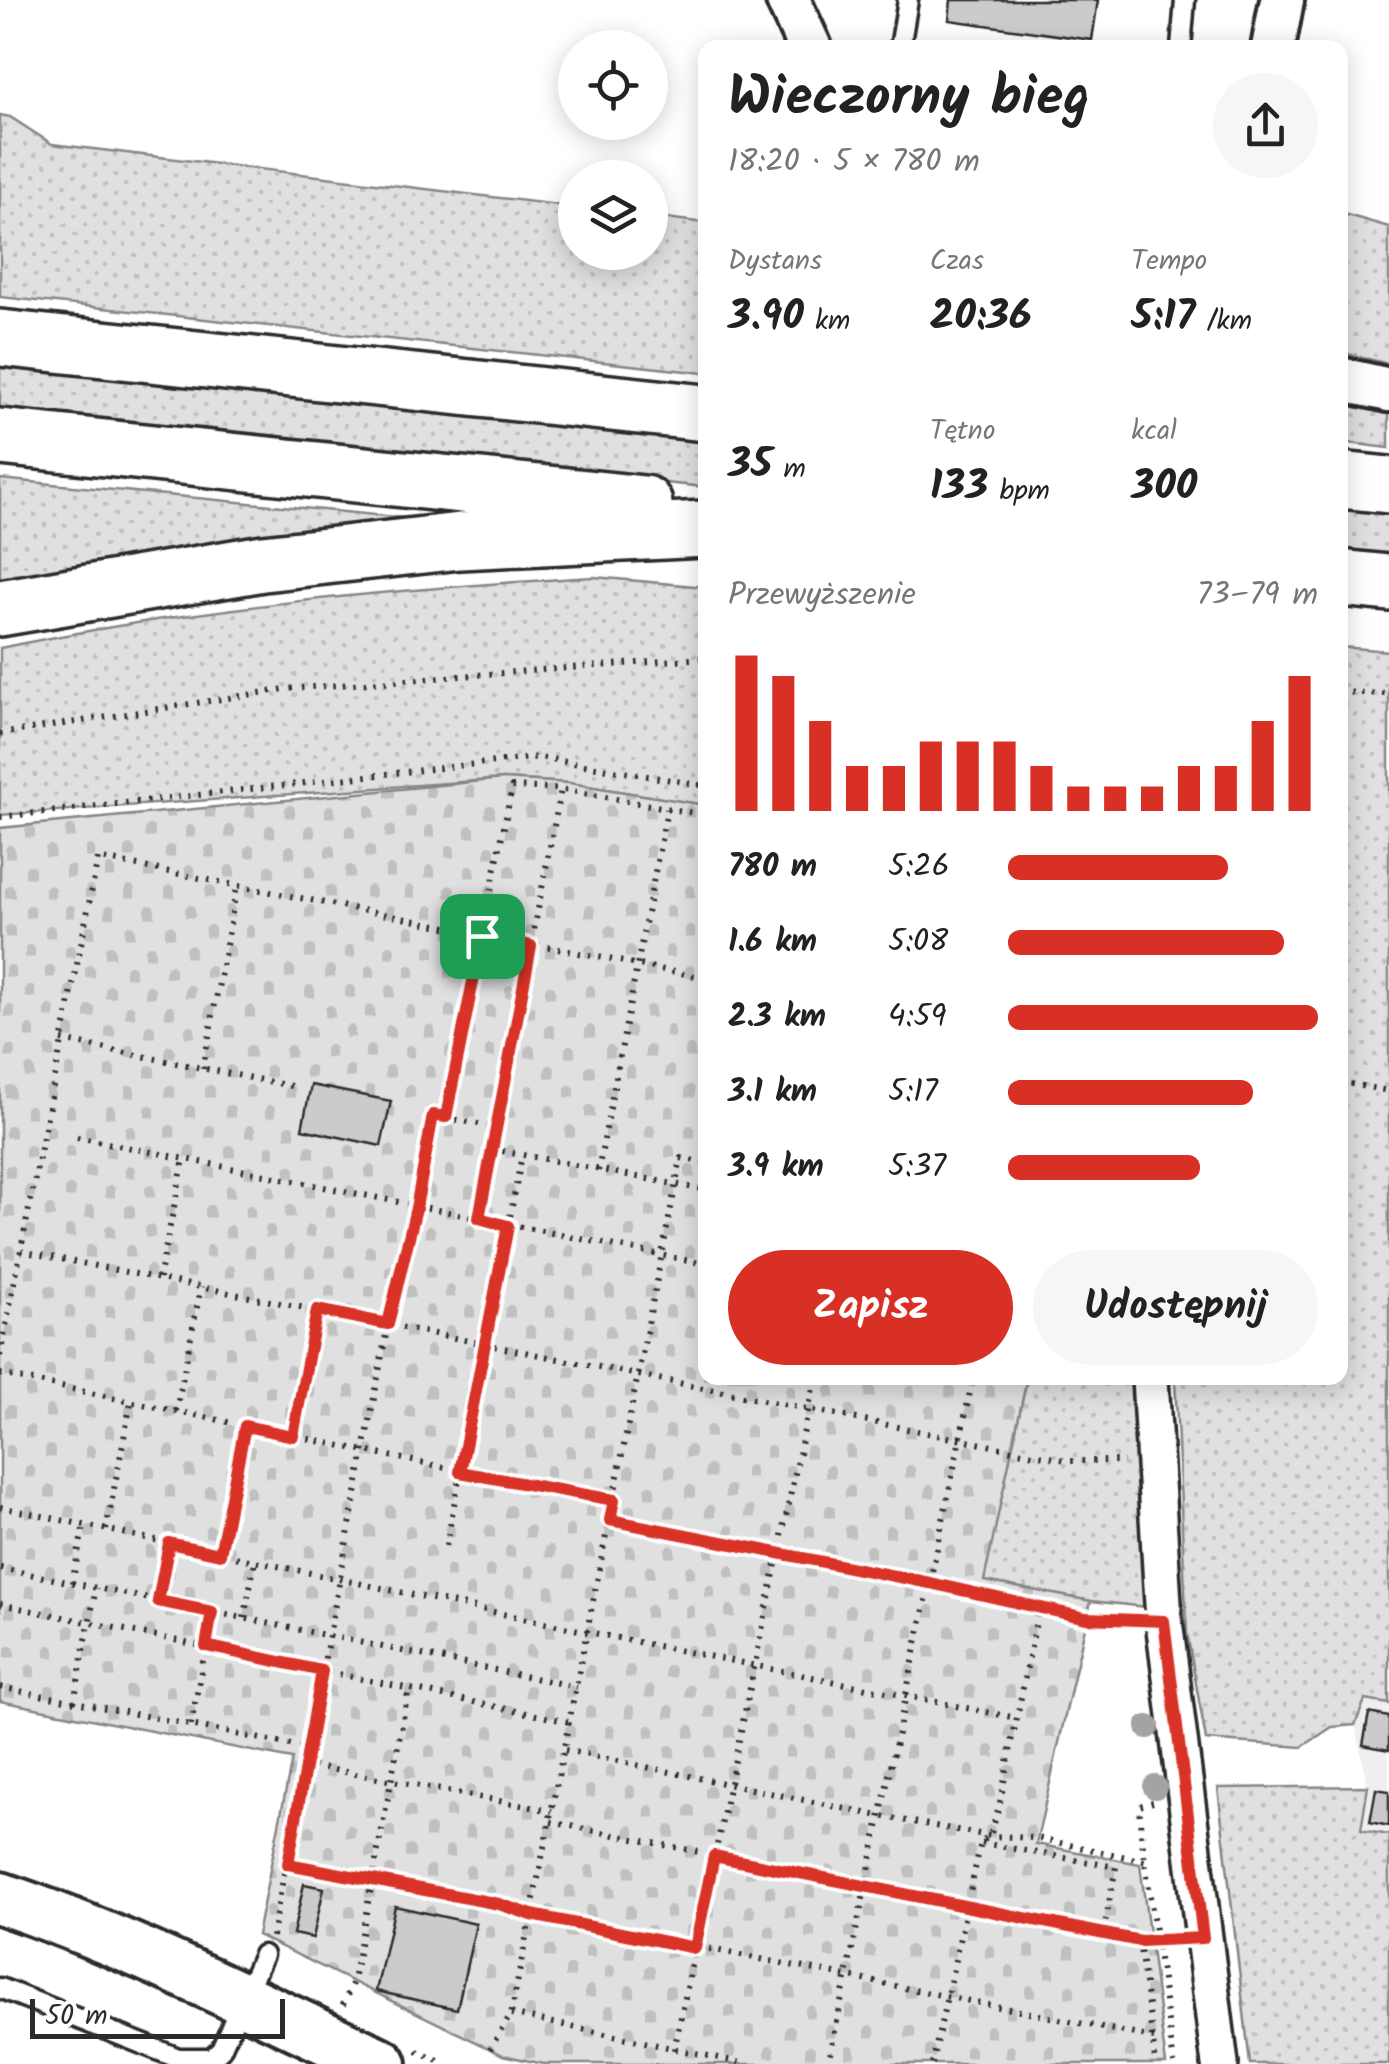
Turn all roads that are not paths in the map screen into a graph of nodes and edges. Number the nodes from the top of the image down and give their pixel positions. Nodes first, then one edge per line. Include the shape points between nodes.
1 (788, 0) edge
2 (908, 0) edge
3 (1185, 0) edge
4 (1282, 0) edge
5 (806, 40) edge
6 (901, 40) edge
7 (1182, 40) edge
8 (1274, 40) edge
9 (0, 338) edge
10 (1348, 381) edge
11 (1389, 390) edge
12 (698, 412) edge
13 (0, 437) edge
14 (1348, 481) edge
15 (1389, 485) edge
16 (698, 510) edge
17 (698, 528) edge
18 (1348, 579) edge
19 (1389, 583) edge
20 (0, 608) edge
21 (1150, 1385) edge
22 (0, 1898) edge
23 (264, 1955) road end
24 (0, 1988) edge
25 (244, 2000) junction
26 (380, 2064) edge
27 (1220, 2064) edge

1 - 5 street
2 - 6 lane
3 - 7 lane
4 - 8 street
9 - 12 highway
10 - 11 street
13 - 16 highway
14 - 15 highway
17 - 20 highway via 460,541 283,560
18 - 19 highway
21 - 27 street via 1164,1621
22 - 25 main road
23 - 25 lane
24 - 25 lane via 192,2060 221,2049
25 - 26 main road

